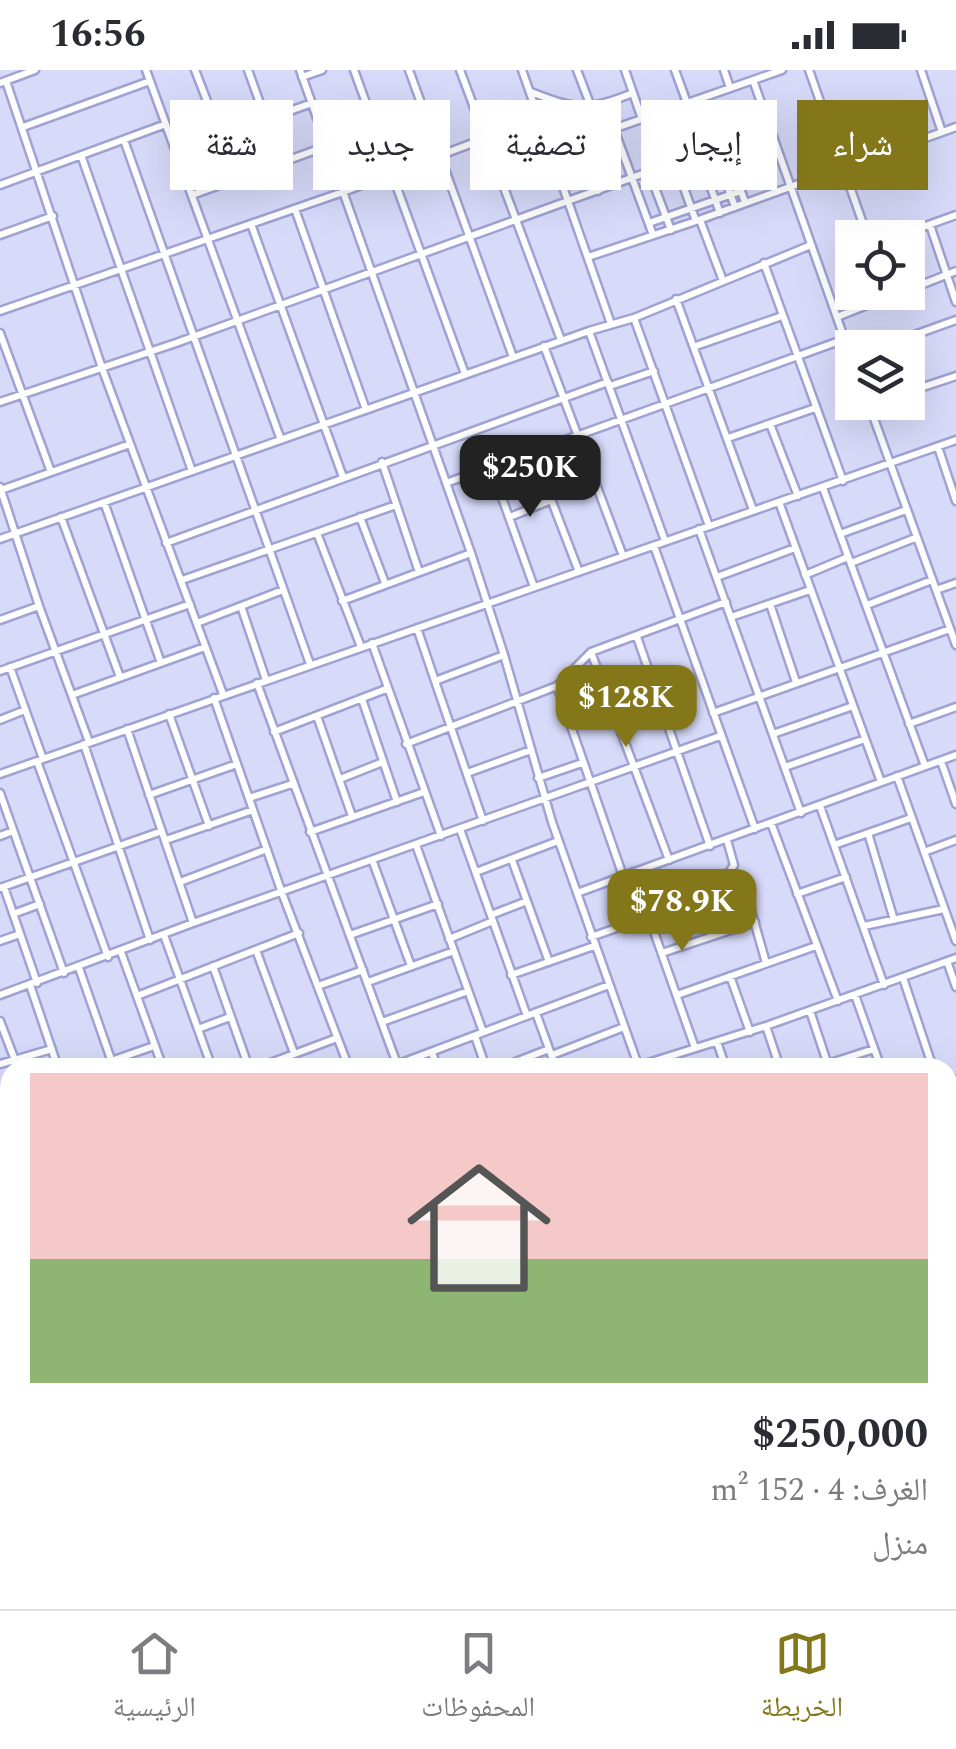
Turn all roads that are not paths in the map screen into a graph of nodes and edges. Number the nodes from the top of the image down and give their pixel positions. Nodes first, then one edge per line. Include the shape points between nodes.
1 (36, 70) edge
2 (146, 70) edge
3 (194, 70) edge
4 (248, 70) edge
5 (322, 70) edge
6 (354, 70) edge
7 (409, 70) edge
8 (460, 70) edge
9 (537, 70) edge
10 (577, 70) edge
11 (625, 70) edge
12 (675, 70) edge
13 (724, 70) edge
14 (782, 70) edge
15 (808, 70) edge
16 (921, 70) edge
17 (523, 72) edge
18 (301, 73) edge
19 (753, 80) junction
20 (150, 81) junction
21 (3, 82) edge
22 (730, 88) junction
23 (530, 92) junction
24 (633, 93) junction
25 (206, 100) edge
26 (259, 100) edge
27 (365, 100) edge
28 (419, 100) edge
29 (472, 100) edge
30 (533, 100) edge
31 (561, 100) edge
32 (589, 100) edge
33 (614, 100) edge
34 (687, 100) edge
35 (696, 100) edge
36 (819, 100) edge
37 (312, 102) junction
38 (313, 105) edge
39 (293, 109) edge
40 (641, 116) edge
41 (166, 124) junction
42 (23, 127) junction
43 (956, 127) edge
44 (942, 132) junction
45 (170, 135) edge
46 (928, 137) edge
47 (124, 140) junction
48 (621, 148) edge
49 (313, 151) edge
50 (81, 156) junction
51 (38, 172) junction
52 (641, 175) edge
53 (632, 179) junction
54 (797, 182) edge
55 (790, 184) junction
56 (0, 185) edge
57 (450, 189) edge
58 (190, 190) edge
59 (348, 190) edge
60 (397, 190) edge
61 (506, 190) edge
62 (565, 190) edge
63 (656, 190) edge
64 (683, 190) edge
65 (712, 190) edge
66 (729, 190) edge
67 (741, 190) joint
68 (850, 190) edge
69 (598, 191) joint
70 (343, 192) junction
71 (657, 193) junction
72 (731, 194) junction
73 (192, 196) junction
74 (640, 199) junction
75 (715, 199) junction
76 (569, 202) junction
77 (745, 202) junction
78 (735, 207) junction
79 (690, 208) junction
80 (294, 209) junction
81 (720, 213) junction
82 (956, 215) edge
83 (53, 216) junction
84 (666, 216) junction
85 (861, 220) edge
86 (517, 221) junction
87 (698, 221) junction
88 (649, 223) junction
89 (251, 224) junction
90 (930, 225) junction
91 (925, 227) edge
92 (671, 230) junction
93 (0, 235) edge
94 (653, 235) junction
95 (467, 238) junction
96 (208, 240) junction
97 (811, 245) junction
98 (164, 254) junction
99 (420, 255) junction
100 (588, 257) junction
101 (764, 263) junction
102 (121, 270) junction
103 (956, 271) edge
104 (371, 273) junction
105 (946, 274) junction
106 (723, 281) junction
107 (925, 283) edge
108 (76, 286) junction
109 (324, 290) junction
110 (676, 299) junction
111 (956, 302) edge
112 (282, 305) junction
113 (853, 310) edge
114 (0, 311) edge
115 (782, 316) junction
116 (837, 317) junction
117 (634, 318) junction
118 (956, 320) edge
119 (238, 322) junction
120 (611, 324) junction
121 (589, 330) junction
122 (842, 330) edge
123 (925, 331) edge
124 (0, 333) edge
125 (192, 337) junction
126 (561, 340) junction
127 (835, 343) edge
128 (544, 346) junction
129 (696, 346) junction
130 (150, 352) junction
131 (797, 356) junction
132 (513, 358) junction
133 (102, 368) junction
134 (654, 371) junction
135 (465, 374) junction
136 (956, 376) edge
137 (609, 384) junction
138 (925, 386) edge
139 (711, 388) junction
140 (413, 393) junction
141 (22, 394) junction
142 (563, 398) junction
143 (0, 402) edge
144 (666, 404) junction
145 (815, 408) junction
146 (366, 410) junction
147 (622, 420) junction
148 (876, 420) edge
149 (324, 424) junction
150 (770, 424) junction
151 (576, 436) junction
152 (728, 438) junction
153 (281, 440) junction
154 (956, 440) edge
155 (130, 444) junction
156 (432, 444) junction
157 (938, 447) junction
158 (533, 452) junction
159 (236, 456) junction
160 (382, 462) junction
161 (890, 464) junction
162 (491, 467) junction
163 (192, 471) junction
164 (51, 472) junction
165 (343, 477) junction
166 (843, 480) junction
167 (446, 484) junction
168 (147, 486) junction
169 (0, 488) edge
170 (823, 488) junction
171 (798, 496) junction
172 (551, 500) junction
173 (104, 502) junction
174 (779, 502) junction
175 (956, 502) edge
176 (396, 505) junction
177 (255, 510) junction
178 (754, 510) junction
179 (906, 510) junction
180 (62, 517) junction
181 (510, 517) junction
182 (360, 518) junction
183 (708, 526) junction
184 (699, 529) junction
185 (317, 532) junction
186 (16, 533) junction
187 (840, 534) junction
188 (915, 538) junction
189 (0, 539) edge
190 (665, 541) junction
191 (166, 543) junction
192 (654, 546) junction
193 (795, 548) junction
194 (269, 550) junction
195 (471, 553) junction
196 (623, 556) junction
197 (849, 560) junction
198 (419, 572) junction
199 (579, 572) junction
200 (805, 575) junction
201 (717, 577) junction
202 (182, 580) junction
203 (932, 580) junction
204 (956, 583) edge
205 (386, 584) junction
206 (534, 587) junction
207 (283, 590) junction
208 (810, 590) junction
209 (936, 590) junction
210 (342, 601) junction
211 (726, 602) junction
212 (488, 603) junction
213 (190, 604) junction
214 (770, 604) junction
215 (867, 605) junction
216 (39, 606) junction
217 (241, 606) junction
218 (956, 614) edge
219 (731, 617) junction
220 (946, 617) junction
221 (0, 620) edge
222 (144, 620) junction
223 (681, 620) junction
224 (197, 623) junction
225 (416, 628) junction
226 (950, 628) junction
227 (104, 634) junction
228 (637, 637) junction
229 (372, 643) junction
230 (956, 646) edge
231 (205, 647) junction
232 (361, 647) junction
233 (56, 651) junction
234 (591, 652) junction
235 (882, 652) junction
236 (504, 655) junction
237 (161, 663) junction
238 (310, 664) junction
239 (10, 667) junction
240 (838, 667) junction
241 (0, 670) edge
242 (120, 678) junction
243 (266, 680) junction
244 (435, 681) junction
245 (796, 682) junction
246 (257, 683) junction
247 (556, 686) junction
248 (386, 689) junction
249 (223, 694) junction
250 (72, 695) junction
251 (760, 695) junction
252 (214, 698) junction
253 (362, 699) junction
254 (517, 702) junction
255 (853, 706) junction
256 (956, 707) edge
257 (25, 710) junction
258 (713, 713) junction
259 (169, 714) junction
260 (317, 716) junction
261 (0, 720) edge
262 (909, 724) junction
263 (450, 726) junction
264 (127, 729) junction
265 (274, 732) junction
266 (773, 734) junction
267 (720, 736) junction
268 (865, 739) junction
269 (86, 743) junction
270 (406, 744) junction
271 (531, 750) junction
272 (676, 751) junction
273 (956, 756) edge
274 (40, 760) junction
275 (940, 761) junction
276 (383, 762) junction
277 (582, 763) junction
278 (236, 764) junction
279 (925, 766) junction
280 (632, 767) junction
281 (785, 767) junction
282 (467, 773) junction
283 (0, 774) edge
284 (897, 776) junction
285 (340, 778) junction
286 (538, 778) junction
287 (192, 780) junction
288 (882, 782) junction
289 (589, 783) junction
290 (292, 784) junction
291 (424, 792) junction
292 (0, 793) edge
293 (149, 795) junction
294 (249, 798) junction
295 (545, 799) junction
296 (397, 802) junction
297 (956, 804) edge
298 (820, 806) junction
299 (253, 810) junction
300 (801, 813) junction
301 (352, 816) junction
302 (911, 818) junction
303 (483, 821) junction
304 (771, 824) junction
305 (209, 826) junction
306 (460, 829) junction
307 (756, 829) junction
308 (14, 831) junction
309 (162, 831) junction
310 (310, 832) junction
311 (868, 833) junction
312 (0, 836) edge
313 (441, 836) junction
314 (166, 840) junction
315 (726, 840) junction
316 (956, 840) edge
317 (558, 841) junction
318 (834, 844) junction
319 (118, 846) junction
320 (416, 846) junction
321 (710, 846) junction
322 (266, 849) junction
323 (924, 852) junction
324 (512, 860) junction
325 (670, 860) junction
326 (373, 862) junction
327 (74, 863) junction
328 (476, 872) junction
329 (633, 872) junction
330 (623, 876) junction
331 (30, 877) junction
332 (327, 877) junction
333 (846, 877) junction
334 (180, 882) junction
335 (2, 888) edge
336 (724, 890) junction
337 (577, 892) junction
338 (282, 893) junction
339 (797, 894) junction
340 (527, 901) junction
341 (40, 904) junction
342 (438, 904) junction
343 (944, 909) junction
344 (14, 914) junction
345 (650, 917) junction
346 (492, 918) junction
347 (392, 919) junction
348 (894, 920) junction
349 (754, 922) junction
350 (194, 923) junction
351 (864, 926) junction
352 (299, 933) junction
353 (20, 934) junction
354 (350, 934) junction
355 (164, 935) junction
356 (449, 938) junction
357 (150, 940) junction
358 (956, 940) edge
359 (0, 941) edge
360 (592, 941) junction
361 (816, 946) junction
362 (256, 950) junction
363 (454, 951) junction
364 (121, 952) junction
365 (662, 953) junction
366 (108, 956) junction
367 (956, 958) edge
368 (549, 962) junction
369 (947, 962) junction
370 (766, 963) junction
371 (213, 966) junction
372 (411, 966) junction
373 (78, 968) junction
374 (363, 970) junction
375 (64, 972) junction
376 (511, 975) junction
377 (730, 976) junction
378 (903, 978) junction
379 (179, 980) junction
380 (368, 982) junction
381 (34, 984) junction
382 (609, 984) junction
383 (884, 984) junction
384 (318, 986) junction
385 (956, 987) edge
386 (468, 991) junction
387 (677, 995) junction
388 (855, 995) junction
389 (0, 996) edge
390 (137, 996) junction
391 (838, 1001) junction
392 (810, 1011) junction
393 (536, 1014) junction
394 (527, 1016) junction
395 (230, 1017) junction
396 (0, 1020) edge
397 (382, 1022) junction
398 (766, 1026) junction
399 (624, 1027) junction
400 (198, 1029) junction
401 (750, 1032) junction
402 (479, 1034) junction
403 (337, 1038) junction
404 (716, 1042) junction
405 (154, 1046) junction
406 (694, 1048) junction
407 (874, 1049) junction
408 (52, 1050) junction
409 (432, 1052) junction
410 (550, 1052) junction
411 (294, 1053) junction
412 (14, 1058) edge
413 (31, 1058) edge
414 (55, 1058) edge
415 (110, 1058) edge
416 (126, 1058) edge
417 (159, 1058) edge
418 (208, 1058) edge
419 (248, 1058) edge
420 (280, 1058) edge
421 (345, 1058) edge
422 (396, 1058) edge
423 (415, 1058) edge
424 (434, 1058) edge
425 (484, 1058) edge
426 (531, 1058) edge
427 (552, 1058) edge
428 (633, 1058) edge
429 (661, 1058) edge
430 (722, 1058) edge
431 (777, 1058) edge
432 (826, 1058) edge
433 (848, 1058) edge
434 (877, 1058) edge
435 (930, 1058) edge

1 - 21 street
2 - 20 street
3 - 25 street
4 - 26 street
5 - 18 street
6 - 27 street
7 - 28 street
8 - 29 street
9 - 17 street
10 - 32 street
11 - 24 street
12 - 34 street
13 - 22 street
14 - 19 street
15 - 36 street
16 - 44 street
17 - 23 street
18 - 37 street
19 - 22 street
19 - 55 street
20 - 41 street
20 - 42 street
21 - 42 street
22 - 35 street
23 - 30 street
23 - 31 street
24 - 33 street
24 - 40 street
37 - 38 street
37 - 39 street
41 - 45 street
41 - 47 street
42 - 51 street
43 - 44 street
44 - 46 street
47 - 50 street
47 - 98 street
48 - 53 street
49 - 73 street
50 - 51 street
50 - 102 street
51 - 56 street
51 - 83 street
52 - 53 street
53 - 69 street
53 - 74 street
54 - 55 street
55 - 77 street
55 - 97 street
57 - 95 street
58 - 73 street
59 - 70 street
60 - 99 street
61 - 86 street
62 - 76 street
63 - 71 street
64 - 79 street
65 - 75 street
66 - 72 street
67 - 72 street
67 - 77 street
68 - 85 street
69 - 76 street
70 - 80 street
70 - 104 street
71 - 74 street
71 - 84 street
72 - 75 street
72 - 78 street
73 - 96 street
74 - 88 street
75 - 79 street
75 - 81 street
76 - 86 street
76 - 100 street
77 - 78 street
78 - 81 street
79 - 84 street
79 - 87 street
80 - 89 street
80 - 109 street
81 - 87 street
82 - 90 street
83 - 93 street
83 - 108 street
84 - 88 street
84 - 92 street
86 - 95 street
86 - 126 street
87 - 92 street
87 - 106 street
88 - 94 street
89 - 96 street
89 - 112 street
90 - 91 street
90 - 105 street
92 - 94 street
94 - 100 street
95 - 99 street
95 - 132 street
96 - 98 street
96 - 119 street
97 - 101 street
97 - 116 street
98 - 102 street
98 - 125 street
99 - 104 street
99 - 135 street
100 - 120 street
101 - 106 street
101 - 115 street
102 - 108 street
102 - 130 street
103 - 105 street
104 - 109 street
104 - 140 street
105 - 107 street
105 - 111 street
106 - 110 street
108 - 114 street
108 - 133 street
109 - 112 street
109 - 146 street
110 - 117 street
110 - 129 street
112 - 119 street
112 - 149 street
113 - 116 street
115 - 129 street
115 - 131 street
116 - 122 street
117 - 120 street
117 - 134 street
118 - 123 street
119 - 125 street
119 - 153 street
120 - 121 street
121 - 126 street
121 - 137 street
124 - 141 street
125 - 130 street
125 - 159 street
126 - 128 street
127 - 131 street
128 - 132 street
128 - 142 street
129 - 139 street
130 - 133 street
130 - 163 street
131 - 139 street
131 - 145 street
132 - 135 street
133 - 141 street
133 - 155 street
134 - 137 street
134 - 144 street
135 - 140 street
136 - 138 street
137 - 142 street
137 - 147 street
139 - 144 street
139 - 152 street
140 - 146 street
140 - 156 street
141 - 143 street
141 - 164 street
142 - 151 street
142 - 156 street
144 - 147 street
144 - 183 street
145 - 150 street
145 - 166 street
146 - 149 street
147 - 151 street
147 - 190 street
148 - 161 street
149 - 153 street
149 - 165 street
150 - 152 street
150 - 171 street
151 - 158 street
151 - 196 street
152 - 178 street
153 - 159 street
154 - 157 street
155 - 164 street
155 - 168 street
156 - 160 street
156 - 167 street
157 - 161 street
157 - 175 street
158 - 162 street
158 - 172 street
159 - 163 street
159 - 177 street
160 - 165 street
160 - 176 street
161 - 166 street
161 - 179 street
162 - 167 street
162 - 181 street
163 - 168 street
164 - 169 street
165 - 177 street
166 - 170 street
167 - 195 street
168 - 173 street
168 - 191 street
169 - 186 street
170 - 171 street
170 - 187 street
171 - 174 street
172 - 181 street
172 - 199 street
173 - 180 street
173 - 222 street
174 - 178 street
174 - 193 street
176 - 182 street
176 - 198 street
177 - 191 street
177 - 194 street
178 - 183 street
179 - 187 street
179 - 188 street
180 - 186 street
180 - 227 street
181 - 206 street
182 - 185 street
182 - 205 street
183 - 184 street
184 - 190 street
184 - 201 street
185 - 194 street
185 - 210 street
186 - 189 street
186 - 216 street
187 - 197 street
188 - 197 street
188 - 203 street
190 - 192 street
191 - 202 street
192 - 196 street
192 - 223 street
193 - 200 street
193 - 201 street
194 - 202 street
194 - 207 street
195 - 198 street
195 - 212 street
196 - 199 street
197 - 200 street
197 - 215 street
198 - 205 street
199 - 206 street
200 - 208 street
201 - 211 street
202 - 213 street
203 - 209 street
203 - 215 street
204 - 209 street
205 - 210 street
206 - 212 street
207 - 217 street
207 - 238 street
208 - 214 street
208 - 240 street
209 - 220 street
210 - 232 street
211 - 219 street
211 - 223 street
212 - 225 street
212 - 236 street
213 - 222 street
213 - 224 street
214 - 219 street
214 - 245 street
215 - 235 street
216 - 221 street
216 - 233 street
217 - 224 street
217 - 243 street
218 - 220 street
219 - 251 street
220 - 226 street
222 - 227 street
222 - 237 street
223 - 228 street
223 - 258 street
224 - 231 street
225 - 229 street
225 - 244 street
226 - 230 street
226 - 235 street
227 - 233 street
227 - 242 street
228 - 234 street
228 - 272 street
229 - 232 street
229 - 248 street
231 - 237 street
231 - 249 street
232 - 238 street
233 - 239 street
233 - 250 street
234 - 247 street
234 - 280 street
235 - 240 street
235 - 262 street
236 - 244 street
236 - 254 street
237 - 242 street
238 - 243 street
239 - 241 street
239 - 257 street
240 - 245 street
240 - 255 street
242 - 250 street
243 - 246 street
244 - 263 street
245 - 251 street
246 - 249 street
246 - 265 street
247 - 254 street
247 - 277 street
248 - 253 street
248 - 270 street
249 - 252 street
250 - 269 street
251 - 258 street
251 - 266 street
252 - 259 street
252 - 278 street
253 - 260 street
253 - 276 street
254 - 263 street
254 - 271 street
255 - 266 street
255 - 268 street
256 - 262 street
257 - 261 street
257 - 274 street
258 - 267 street
259 - 264 street
259 - 287 street
260 - 265 street
260 - 285 street
262 - 279 street
263 - 270 street
263 - 282 street
264 - 269 street
264 - 293 street
265 - 290 street
266 - 281 street
267 - 272 street
267 - 307 street
268 - 281 street
268 - 288 street
269 - 274 street
269 - 319 street
270 - 291 street
271 - 282 street
271 - 286 street
272 - 280 street
272 - 321 street
273 - 275 street
274 - 283 street
274 - 327 street
275 - 279 street
275 - 297 street
276 - 285 street
276 - 296 street
277 - 286 street
277 - 289 street
278 - 287 street
278 - 294 street
279 - 284 street
280 - 289 street
280 - 325 street
281 - 300 street
282 - 303 street
284 - 288 street
284 - 302 street
285 - 301 street
286 - 295 street
287 - 293 street
287 - 305 street
288 - 298 street
289 - 295 street
289 - 330 street
290 - 294 street
290 - 310 street
291 - 296 street
291 - 313 street
292 - 308 street
293 - 309 street
294 - 299 street
295 - 303 street
295 - 317 street
296 - 301 street
298 - 300 street
298 - 318 street
299 - 305 street
299 - 322 street
300 - 304 street
301 - 310 street
302 - 311 street
302 - 323 street
303 - 306 street
304 - 307 street
304 - 339 street
305 - 314 street
306 - 313 street
306 - 328 street
307 - 315 street
308 - 312 street
308 - 331 street
309 - 314 street
309 - 319 street
310 - 332 street
311 - 318 street
311 - 348 street
313 - 320 street
314 - 334 street
315 - 321 street
315 - 336 street via 734,864
316 - 323 street
317 - 324 street
317 - 337 street
318 - 333 street
319 - 327 street
319 - 357 street
320 - 326 street
320 - 342 street
321 - 325 street
322 - 334 street
322 - 338 street
323 - 343 street
324 - 328 street
324 - 340 street
325 - 329 street
326 - 332 street
326 - 347 street
327 - 331 street
327 - 366 street
328 - 346 street
329 - 330 street
329 - 345 street
330 - 337 street
331 - 335 street
331 - 341 street
332 - 338 street
332 - 354 street
333 - 339 street
333 - 351 street
334 - 350 street
335 - 344 street
336 - 345 street
336 - 349 street via 750,908
337 - 360 street
338 - 350 street
338 - 352 street
339 - 361 street
340 - 346 street
340 - 368 street
341 - 344 street
341 - 375 street
342 - 347 street
342 - 356 street
343 - 348 street
343 - 358 street
344 - 353 street
345 - 360 street
345 - 365 street
346 - 356 street
346 - 376 street
347 - 354 street
347 - 372 street
348 - 351 street
349 - 365 street
349 - 370 street
350 - 355 street
351 - 383 street
352 - 362 street
352 - 384 street
353 - 359 street
353 - 381 street
354 - 374 street
355 - 357 street
355 - 379 street
356 - 363 street
357 - 364 street
360 - 368 street
360 - 382 street
361 - 370 street
361 - 391 street
362 - 371 street
362 - 411 street
363 - 372 street
363 - 386 street
364 - 366 street
364 - 390 street
365 - 387 street
366 - 373 street
367 - 369 street
368 - 376 street
369 - 378 street
369 - 385 street
370 - 377 street
371 - 379 street
371 - 395 street
372 - 380 street
373 - 375 street
373 - 415 street
374 - 380 street
374 - 384 street
375 - 381 street
376 - 394 street
377 - 387 street
377 - 401 street
378 - 383 street
378 - 435 street
379 - 390 street
379 - 400 street
380 - 397 street
381 - 389 street
381 - 408 street
382 - 393 street
382 - 399 street
383 - 388 street
384 - 403 street
386 - 397 street
386 - 402 street
387 - 406 street
388 - 391 street
388 - 407 street
390 - 405 street
391 - 392 street
392 - 398 street
392 - 432 street
393 - 394 street
393 - 410 street
394 - 402 street
395 - 400 street
395 - 419 street
396 - 412 street
397 - 422 street
398 - 401 street
398 - 431 street
399 - 410 street
399 - 428 street
400 - 418 street
401 - 404 street
402 - 409 street
402 - 425 street
403 - 411 street
403 - 421 street
404 - 406 street
404 - 430 street
405 - 416 street
405 - 417 street
406 - 429 street
407 - 433 street
407 - 434 street
408 - 413 street
408 - 414 street
409 - 423 street
409 - 424 street
410 - 426 street
410 - 427 street
411 - 420 street

